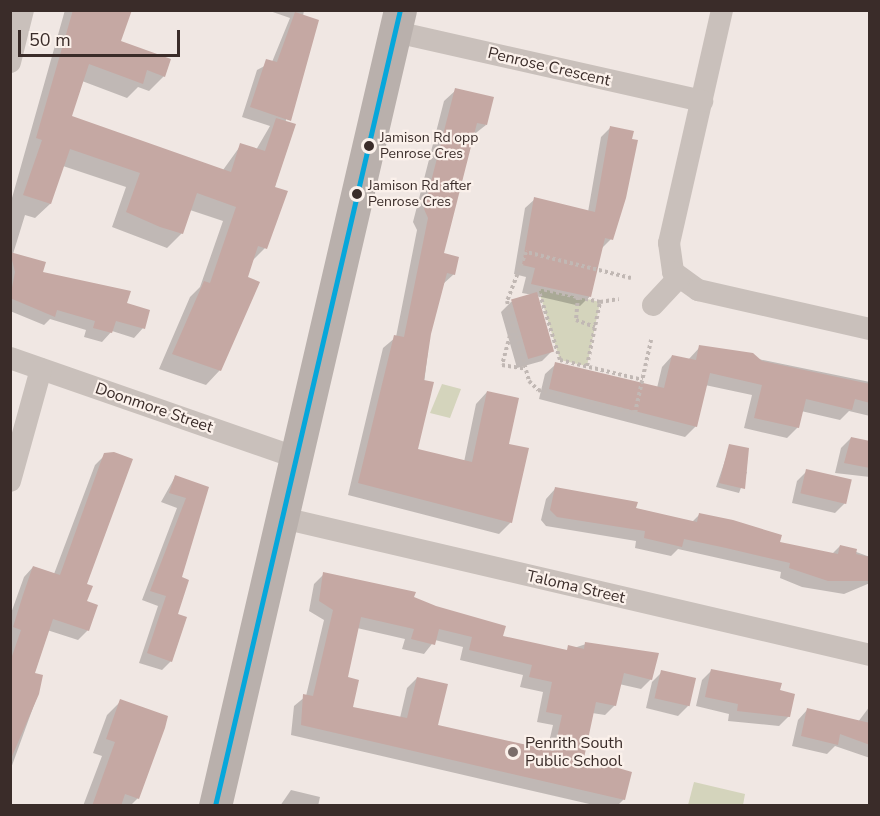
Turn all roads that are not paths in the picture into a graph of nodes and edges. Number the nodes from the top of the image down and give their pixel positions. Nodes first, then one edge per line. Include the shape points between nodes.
1 (23, 10) edge
2 (722, 10) edge
3 (398, 21) edge
4 (10, 62) edge
5 (702, 101) junction
6 (678, 278) junction
7 (653, 305) dead end
8 (870, 329) edge
9 (10, 358) edge
10 (41, 369) junction
11 (297, 458) junction
12 (10, 481) edge
13 (283, 518) junction
14 (870, 655) edge
15 (215, 806) edge

1 - 4 street
2 - 5 street
3 - 5 street, Penrose Crescent
3 - 11 main road
5 - 6 street via 669,243
6 - 7 street
6 - 8 street via 698,290
9 - 10 street, Doonmore Street
10 - 11 street, Doonmore Street
10 - 12 street
11 - 13 main road
13 - 14 street, Taloma Street
13 - 15 main road

